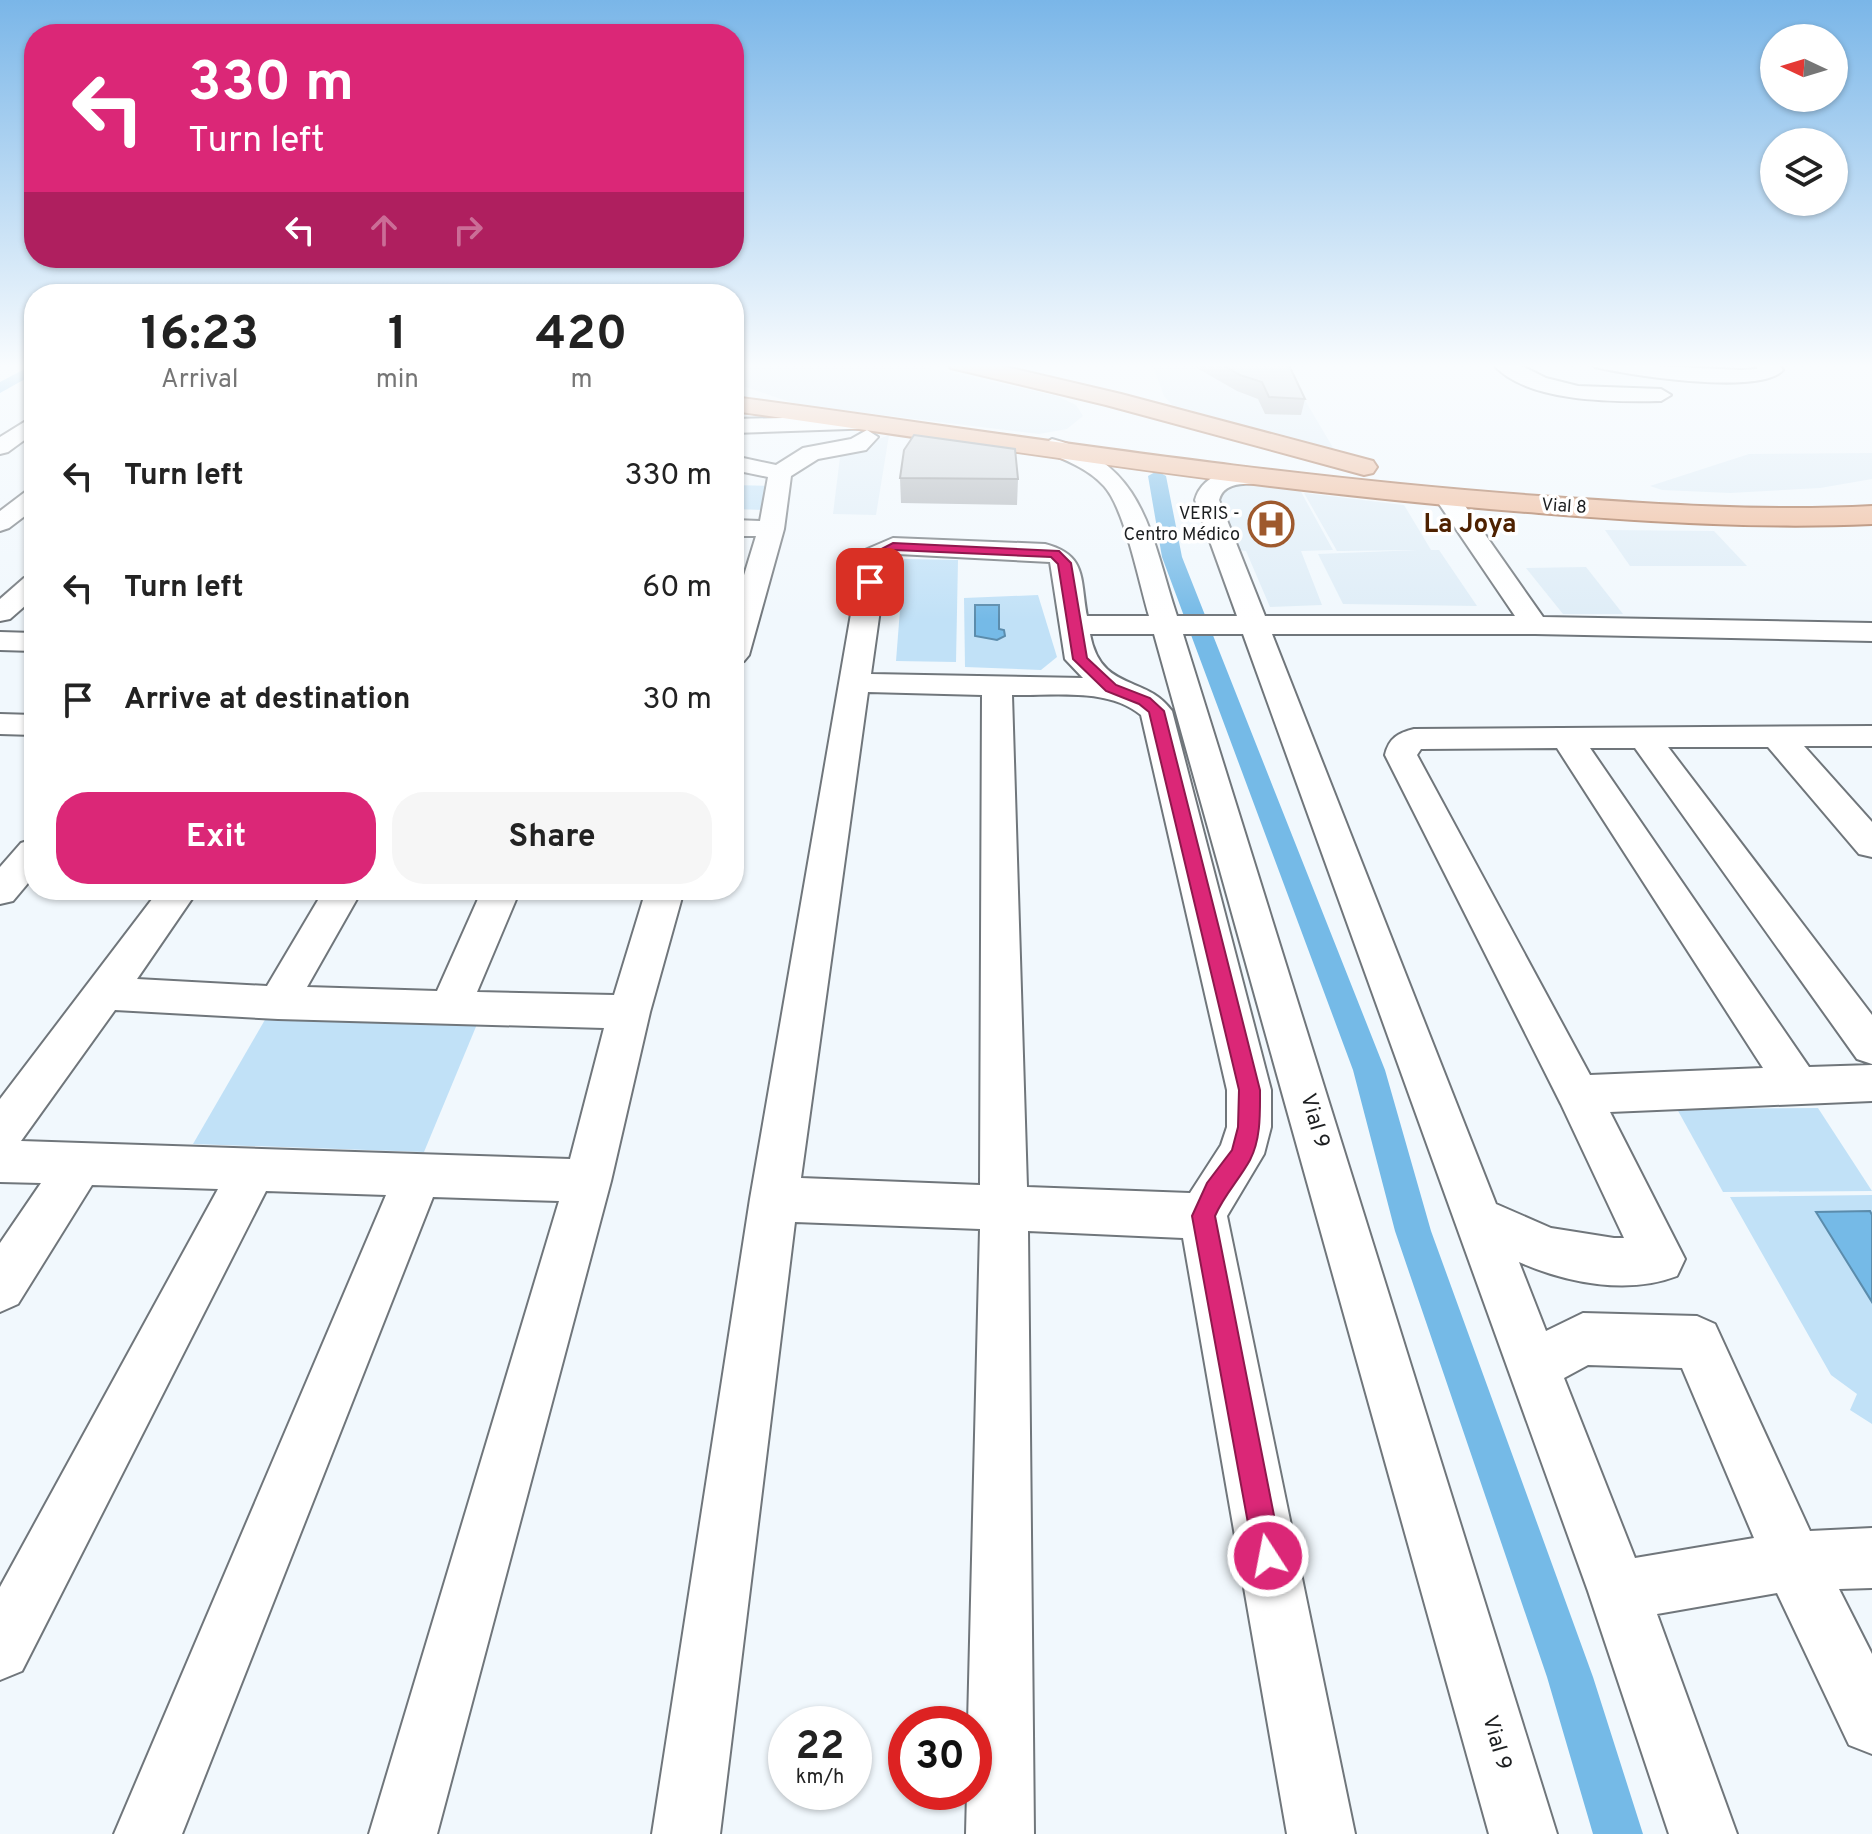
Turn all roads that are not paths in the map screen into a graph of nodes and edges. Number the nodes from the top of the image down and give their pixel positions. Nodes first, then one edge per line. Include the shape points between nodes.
1 (837, 449) edge
2 (1058, 449) edge
3 (1070, 449) edge
4 (1125, 449) edge
5 (1295, 449) edge
6 (1162, 462) junction
7 (744, 465) edge
8 (780, 473) junction
9 (1261, 477) junction
10 (1872, 492) edge
11 (1447, 498) junction
12 (24, 505) edge
13 (1872, 515) edge
14 (0, 523) edge
15 (744, 528) edge
16 (771, 529) junction
17 (24, 593) edge
18 (0, 613) edge
19 (744, 621) edge
20 (1165, 624) junction
21 (1074, 625) junction
22 (1535, 625) junction
23 (1872, 632) edge
24 (1257, 635) junction
25 (0, 641) edge
26 (24, 642) edge
27 (853, 683) junction
28 (997, 685) junction
29 (1111, 688) junction
30 (1872, 736) edge
31 (1779, 739) junction
32 (1568, 740) junction
33 (1646, 740) junction
34 (1872, 845) edge
35 (24, 863) edge
36 (0, 891) edge
37 (172, 900) edge
38 (337, 900) edge
39 (497, 900) edge
40 (662, 900) edge
41 (105, 993) junction
42 (278, 1003) junction
43 (450, 1007) junction
44 (629, 1012) junction
45 (1872, 1047) edge
46 (1872, 1083) edge
47 (1798, 1086) junction
48 (1578, 1094) junction
49 (0, 1134) edge
50 (0, 1161) edge
51 (80, 1164) junction
52 (253, 1170) junction
53 (418, 1175) junction
54 (588, 1181) junction
55 (774, 1199) junction
56 (1004, 1206) junction
57 (1203, 1216) junction
58 (1479, 1220) junction
59 (0, 1287) edge
60 (1534, 1366) junction
61 (1872, 1558) edge
62 (1793, 1561) junction
63 (1618, 1591) junction
64 (0, 1649) edge
65 (1872, 1722) edge
66 (148, 1834) edge
67 (403, 1834) edge
68 (686, 1834) edge
69 (1000, 1834) edge
70 (1321, 1834) edge
71 (1523, 1834) edge
72 (1703, 1834) edge

1 - 8 street via 811,453
2 - 20 street, Vial 9 via 1115,481 1128,504
3 - 6 main road, Vial 8
4 - 6 main road
5 - 10 main road, Vial 8 via 1425,478 1701,498
6 - 9 main road, Vial 8
7 - 8 street
8 - 16 street
9 - 11 main road, Vial 8
9 - 24 street via 1225,480 1211,487 1207,500
11 - 13 main road, Vial 8 via 1663,514 1791,519
11 - 22 street
12 - 14 street
15 - 16 street
16 - 19 street
17 - 18 street
20 - 21 street
20 - 24 street
20 - 71 street, Vial 9
21 - 27 street via 1064,563 1055,554 893,546 874,556
21 - 29 street via 1080,659
22 - 23 street
22 - 24 street
24 - 58 street
25 - 26 street
27 - 28 street
27 - 55 street
28 - 29 street
28 - 56 street
29 - 57 street via 1156,711 1249,1090 1249,1127 1241,1154
30 - 31 street
31 - 33 street
31 - 34 street
32 - 33 street
32 - 47 street
32 - 48 street via 1414,739 1403,746 1401,755
33 - 45 street
35 - 36 street
37 - 41 street
38 - 42 street
39 - 43 street
40 - 44 street
41 - 42 street
41 - 49 street
42 - 43 street
43 - 44 street
44 - 54 street
46 - 47 street
47 - 48 street
48 - 58 street via 1660,1259 1614,1262 1549,1251
50 - 51 street
51 - 52 street
51 - 59 street
52 - 53 street
52 - 64 street
53 - 54 street
53 - 66 street
54 - 67 street
55 - 56 street
55 - 68 street
56 - 57 street
56 - 69 street
57 - 70 street
58 - 60 street
60 - 62 street via 1583,1339 1697,1342
60 - 63 street
61 - 62 street
62 - 63 street
62 - 65 street
63 - 72 street

